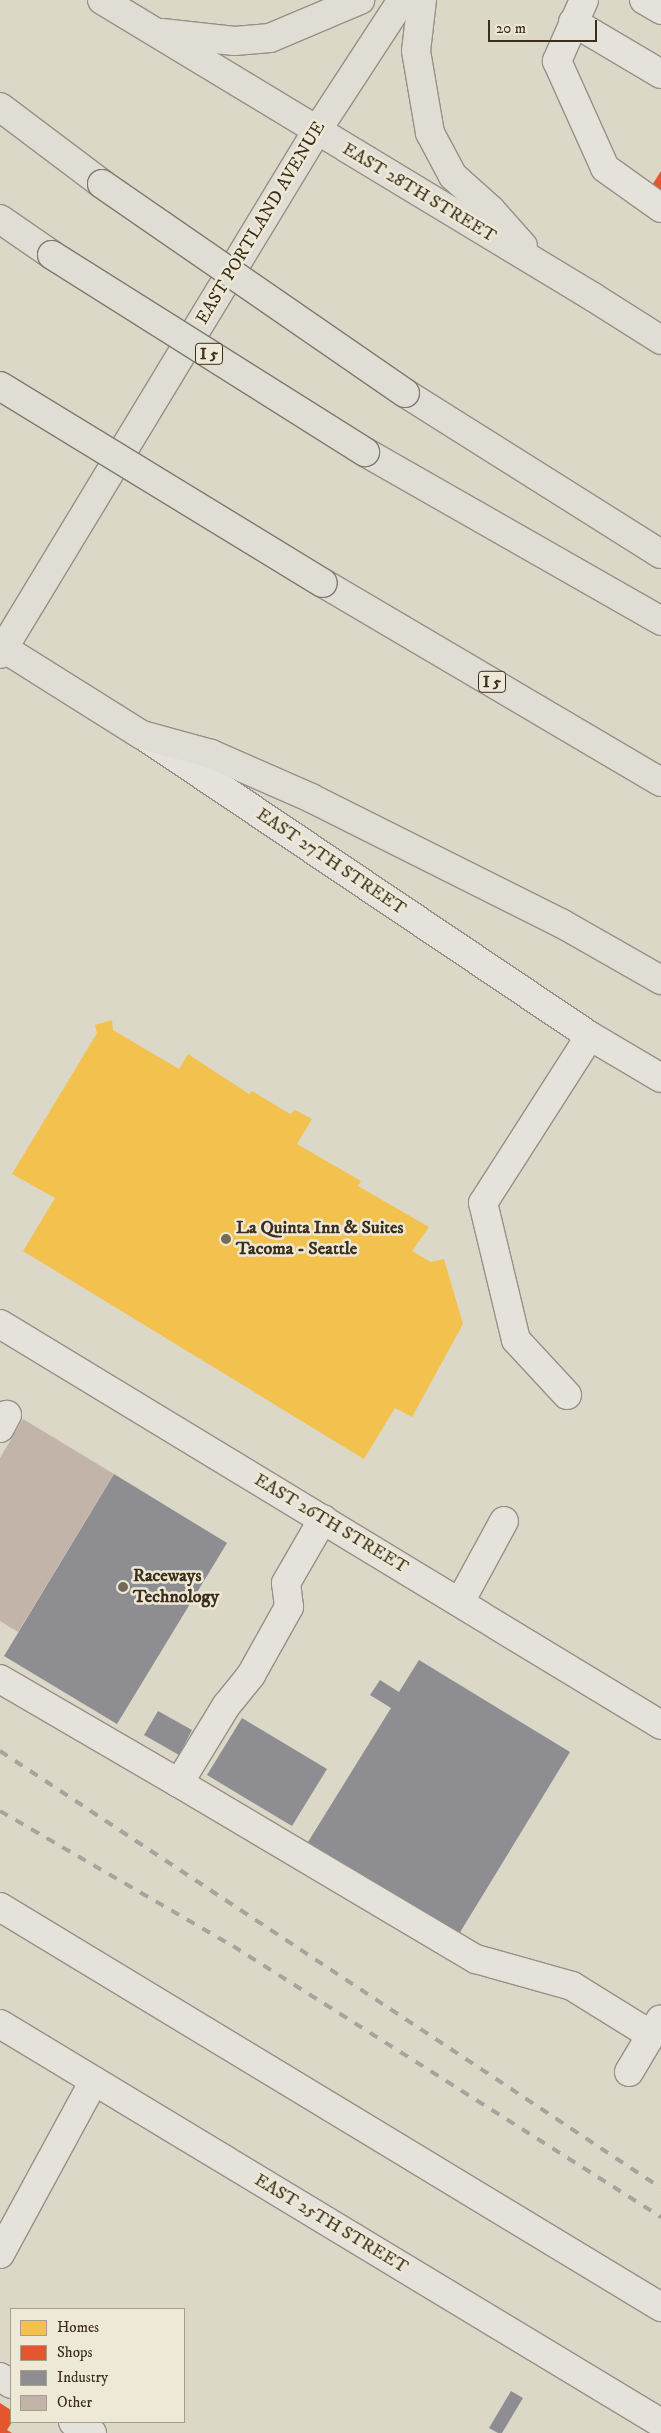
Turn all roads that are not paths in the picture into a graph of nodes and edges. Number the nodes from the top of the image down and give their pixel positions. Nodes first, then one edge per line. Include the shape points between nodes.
1 (102, 0) edge
2 (360, 0) edge
3 (402, 0) edge
4 (422, 0) edge
5 (644, 0) edge
6 (661, 10) edge
7 (579, 11) edge
8 (155, 32) junction
9 (661, 74) edge
10 (0, 107) edge
11 (316, 132) junction
12 (661, 208) edge
13 (0, 218) edge
14 (539, 264) junction
15 (593, 297) junction
16 (661, 334) edge
17 (661, 340) edge
18 (0, 386) edge
19 (661, 554) edge
20 (661, 621) edge
21 (1, 649) edge
22 (142, 735) junction
23 (661, 782) edge
24 (661, 980) edge
25 (590, 1036) junction
26 (661, 1078) edge
27 (0, 1324) edge
28 (567, 1395) dead end
29 (323, 1519) junction
30 (504, 1520) dead end
31 (460, 1602) junction
32 (0, 1678) edge
33 (661, 1725) edge
34 (179, 1783) junction
35 (0, 1907) edge
36 (0, 2026) edge
37 (656, 2027) edge
38 (629, 2072) dead end
39 (94, 2081) junction
40 (0, 2254) edge
41 (661, 2307) edge
42 (75, 2423) edge
43 (661, 2423) edge
44 (92, 2433) edge

1 - 8 main road, EAST 28TH STREET
2 - 8 main road via 270,38 235,41
3 - 11 main road, EAST PORTLAND AVENUE
4 - 14 main road via 416,51 430,133 453,176 492,210
5 - 6 street
7 - 9 street
7 - 12 street via 556,62 605,168
8 - 11 main road, EAST 28TH STREET
10 - 19 main road, bridge via 102,184 404,393
11 - 14 main road, EAST 28TH STREET
11 - 21 main road, EAST PORTLAND AVENUE
13 - 20 main road, I 5, bridge via 52,256 365,452
14 - 15 main road, EAST 28TH STREET
15 - 16 street, EAST 28TH STREET
15 - 17 main road
18 - 23 main road, I 5, bridge via 323,583
21 - 22 main road, EAST 27TH STREET
22 - 24 main road via 211,754 311,798 561,923
22 - 25 street, EAST 27TH STREET
25 - 26 street, EAST 27TH STREET
25 - 28 street via 483,1203 516,1340
27 - 29 street, EAST 26TH STREET
29 - 31 street, EAST 26TH STREET
29 - 34 street via 286,1583 289,1607 251,1675 226,1706
30 - 31 street
31 - 33 street, EAST 26TH STREET
32 - 34 street
34 - 37 street via 476,1959 572,1986
35 - 41 street
36 - 39 street, EAST 25TH STREET
37 - 38 street
39 - 40 street
39 - 43 street, EAST 25TH STREET
42 - 44 street

